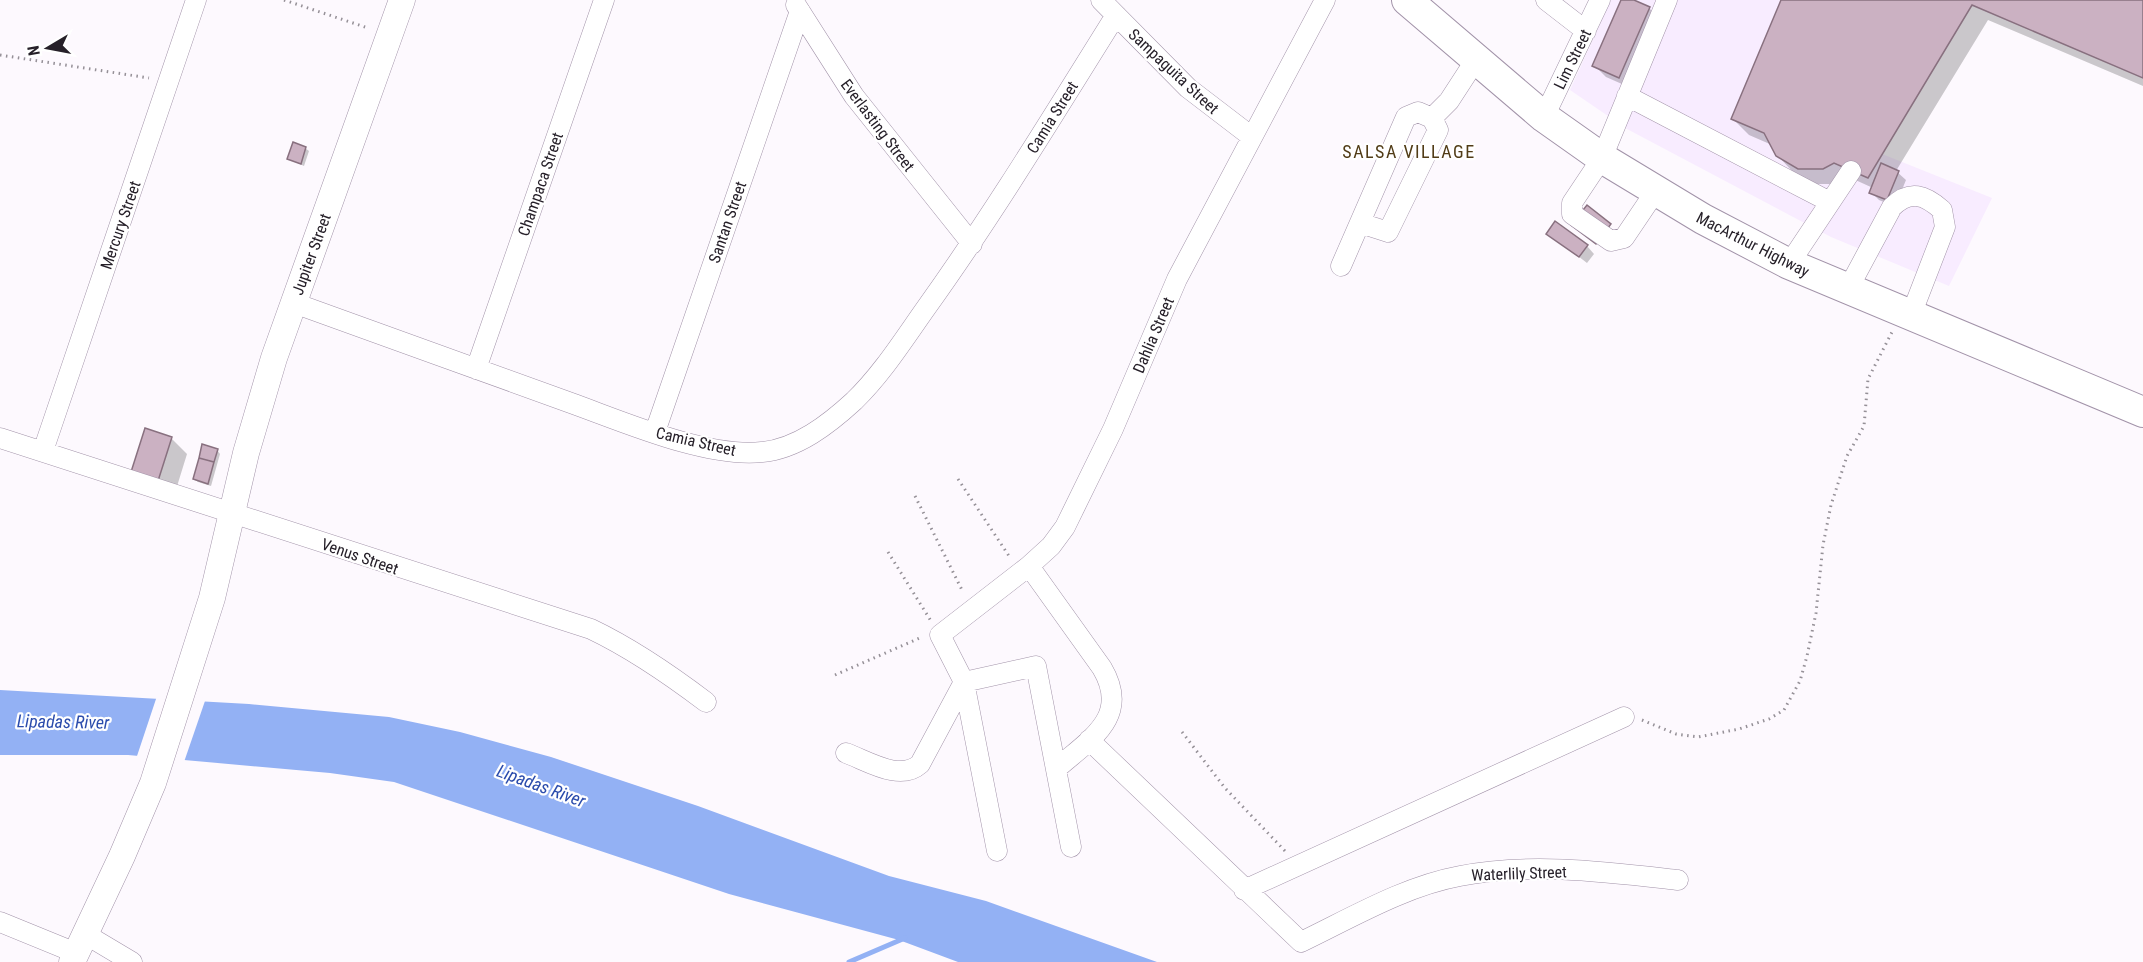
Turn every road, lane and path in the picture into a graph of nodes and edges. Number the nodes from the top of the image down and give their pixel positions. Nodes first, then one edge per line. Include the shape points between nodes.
1 (196, 0) edge
2 (284, 0) edge
3 (402, 0) edge
4 (604, 0) edge
5 (1101, 0) edge
6 (1325, 0) edge
7 (1407, 0) edge
8 (1546, 0) edge
9 (1600, 0) edge
10 (1667, 0) edge
11 (797, 6) edge
12 (1116, 15) junction
13 (1586, 31) junction
14 (390, 35) junction
15 (0, 55) edge
16 (1475, 61) junction
17 (169, 81) junction
18 (1627, 96) junction
19 (1544, 117) junction
20 (1432, 118) junction
21 (1252, 137) junction
22 (1602, 158) junction
23 (1851, 171) dead end
24 (1655, 192) junction
25 (1830, 202) junction
26 (1360, 223) junction
27 (972, 244) junction
28 (1789, 264) junction
29 (1341, 266) dead end
30 (1848, 289) junction
31 (294, 303) junction
32 (1907, 314) junction
33 (476, 369) junction
34 (2143, 412) edge
35 (655, 432) junction
36 (0, 438) edge
37 (43, 450) junction
38 (958, 479) dead end
39 (915, 496) dead end
40 (233, 512) junction
41 (888, 552) dead end
42 (1024, 570) junction
43 (972, 610) junction
44 (940, 635) junction
45 (835, 675) dead end
46 (964, 682) junction
47 (706, 702) dead end
48 (1624, 717) joint
49 (1182, 732) dead end
50 (1089, 740) junction
51 (846, 753) dead end
52 (1056, 769) junction
53 (1071, 847) dead end
54 (997, 851) dead end
55 (1299, 865) junction
56 (1678, 880) dead end
57 (1244, 890) junction
58 (0, 922) edge
59 (77, 950) edge
60 (132, 962) edge

1 - 17 street, Mercury Street
2 - 14 path
3 - 14 main road, Jupiter Street
4 - 33 street, Champaca Street
5 - 12 street, Sampaguita Street
6 - 21 street, Dahlia Street
7 - 16 highway, MacArthur Highway
8 - 13 street
9 - 13 street, Lim Street
10 - 18 street
11 - 27 street, Everlasting Street via 854,96
11 - 35 street, Santan Street
12 - 21 street, Sampaguita Street via 1188,88
12 - 27 street, Camia Street
13 - 19 street, Lim Street
14 - 31 main road, Jupiter Street
15 - 17 path
16 - 19 highway, MacArthur Highway
16 - 20 street via 1449,101
17 - 37 street, Mercury Street
18 - 22 street
18 - 25 street
19 - 22 highway, MacArthur Highway
20 - 26 street via 1418,112 1406,117
20 - 26 street via 1438,130 1388,232
21 - 42 street, Dahlia Street via 1177,279 1079,500 1051,546
22 - 24 highway, MacArthur Highway
22 - 24 street via 1572,203 1572,214 1611,241 1624,238
23 - 25 street
24 - 28 highway, MacArthur Highway
25 - 28 street
26 - 29 street
27 - 35 street, Camia Street via 863,392 812,434 786,447 737,452
28 - 30 highway, MacArthur Highway
30 - 32 highway, MacArthur Highway
30 - 32 street via 1892,207 1900,198 1920,195 1942,210 1945,227
31 - 33 street, Camia Street
31 - 40 main road, Jupiter Street via 259,406
32 - 34 highway, MacArthur Highway
32 - 48 path via 1868,379 1864,426 1847,456 1822,546 1816,613 1807,656 1800,681 1784,710 1749,726 1698,737
33 - 35 street, Camia Street
36 - 37 street, Venus Street
37 - 40 street, Venus Street
38 - 42 path
39 - 43 path
40 - 47 street, Venus Street via 591,629 628,647
40 - 59 main road, Jupiter Street via 198,647 153,783
41 - 44 path
42 - 43 street, Dahlia Street
42 - 50 street via 1111,683 1112,709
43 - 44 street, Dahlia Street
44 - 45 path via 923,636
44 - 46 street
46 - 51 street via 915,769 898,772
46 - 52 street via 1036,666
46 - 54 street
48 - 55 street
49 - 55 path via 1225,788
50 - 52 street
50 - 57 street
52 - 53 street
55 - 57 street
56 - 57 street, Waterlily Street via 1606,872 1521,870 1460,876 1412,890 1301,942
58 - 59 street
59 - 60 street

